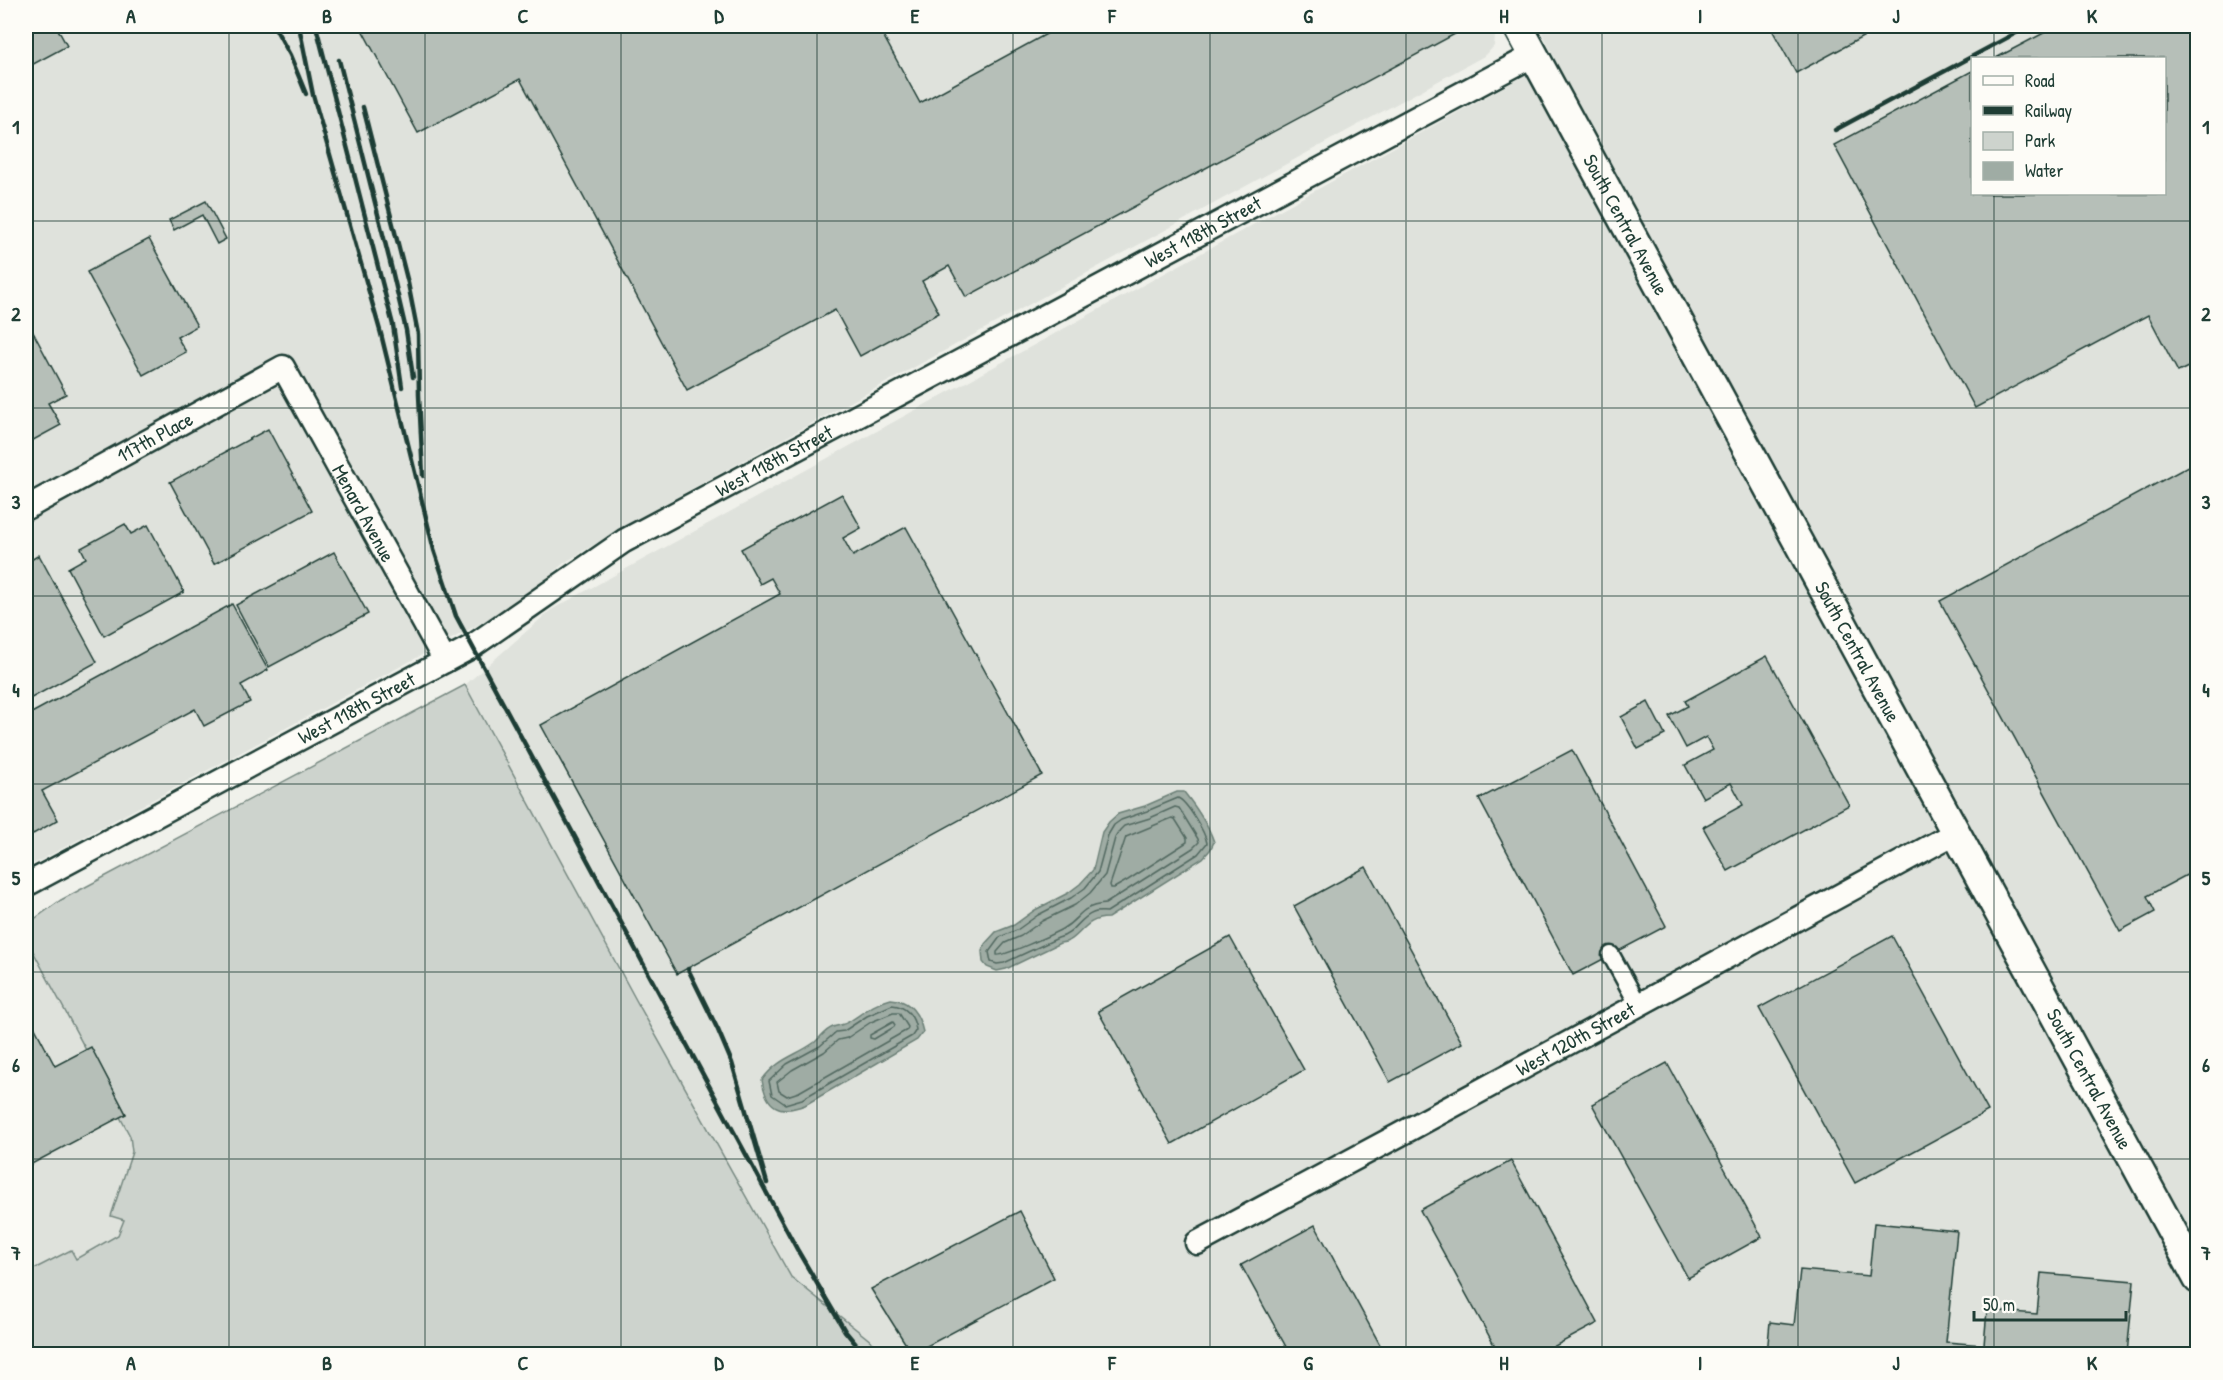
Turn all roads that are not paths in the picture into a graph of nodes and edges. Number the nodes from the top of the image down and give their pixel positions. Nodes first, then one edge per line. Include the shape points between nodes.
1 (1518, 26) edge
2 (1534, 55) junction
3 (283, 367) joint
4 (26, 508) edge
5 (445, 661) junction
6 (1955, 833) junction
7 (26, 885) edge
8 (1611, 955) dead end
9 (1639, 1006) junction
10 (1197, 1243) dead end
11 (2198, 1280) edge

1 - 2 street, South Central Avenue
2 - 5 street, West 118th Street via 624,541
2 - 6 street, South Central Avenue
3 - 4 street, 117th Place
3 - 5 street, Menard Avenue
5 - 7 street, West 118th Street
6 - 9 street, West 120th Street
6 - 11 street, South Central Avenue
8 - 9 street
9 - 10 street, West 120th Street

